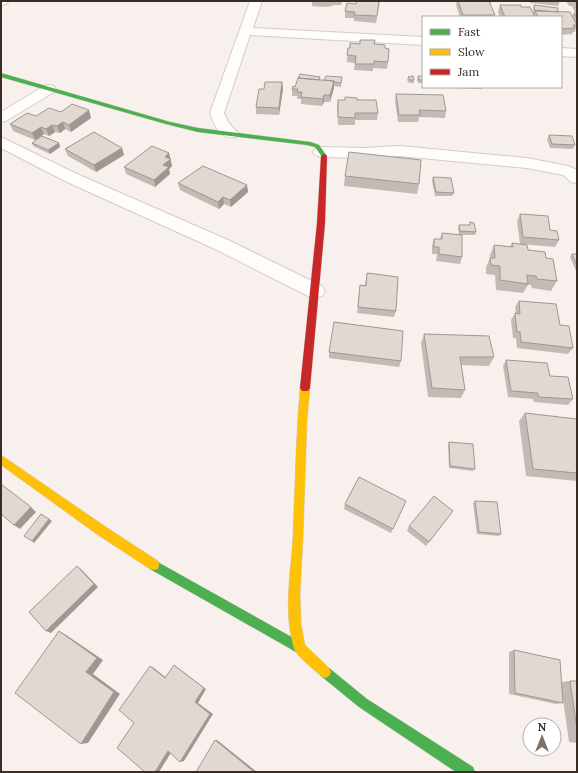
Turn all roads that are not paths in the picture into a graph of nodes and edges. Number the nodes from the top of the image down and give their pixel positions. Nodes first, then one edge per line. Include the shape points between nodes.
1 (256, 1) edge
2 (245, 31) junction
3 (422, 41) edge
4 (562, 52) edge
5 (577, 53) edge
6 (1, 75) edge
7 (49, 89) junction
8 (1, 118) edge
9 (231, 134) junction
10 (1, 142) edge
11 (321, 152) junction
12 (552, 167) junction
13 (577, 169) edge
14 (577, 178) edge
15 (315, 291) junction
16 (1, 459) edge
17 (300, 648) junction
18 (468, 772) edge

1 - 2 street
2 - 3 street
2 - 9 street via 218,113 222,124
4 - 5 street
6 - 7 street
7 - 8 street
7 - 9 street via 168,123
9 - 11 street via 308,143 317,146
10 - 15 street via 56,172 190,230
11 - 12 street via 400,151
11 - 15 street via 324,156 324,186
12 - 13 street
12 - 14 street via 568,171
15 - 17 street via 302,420 294,594 295,624
16 - 17 street via 35,480 116,541
17 - 18 street via 363,703

